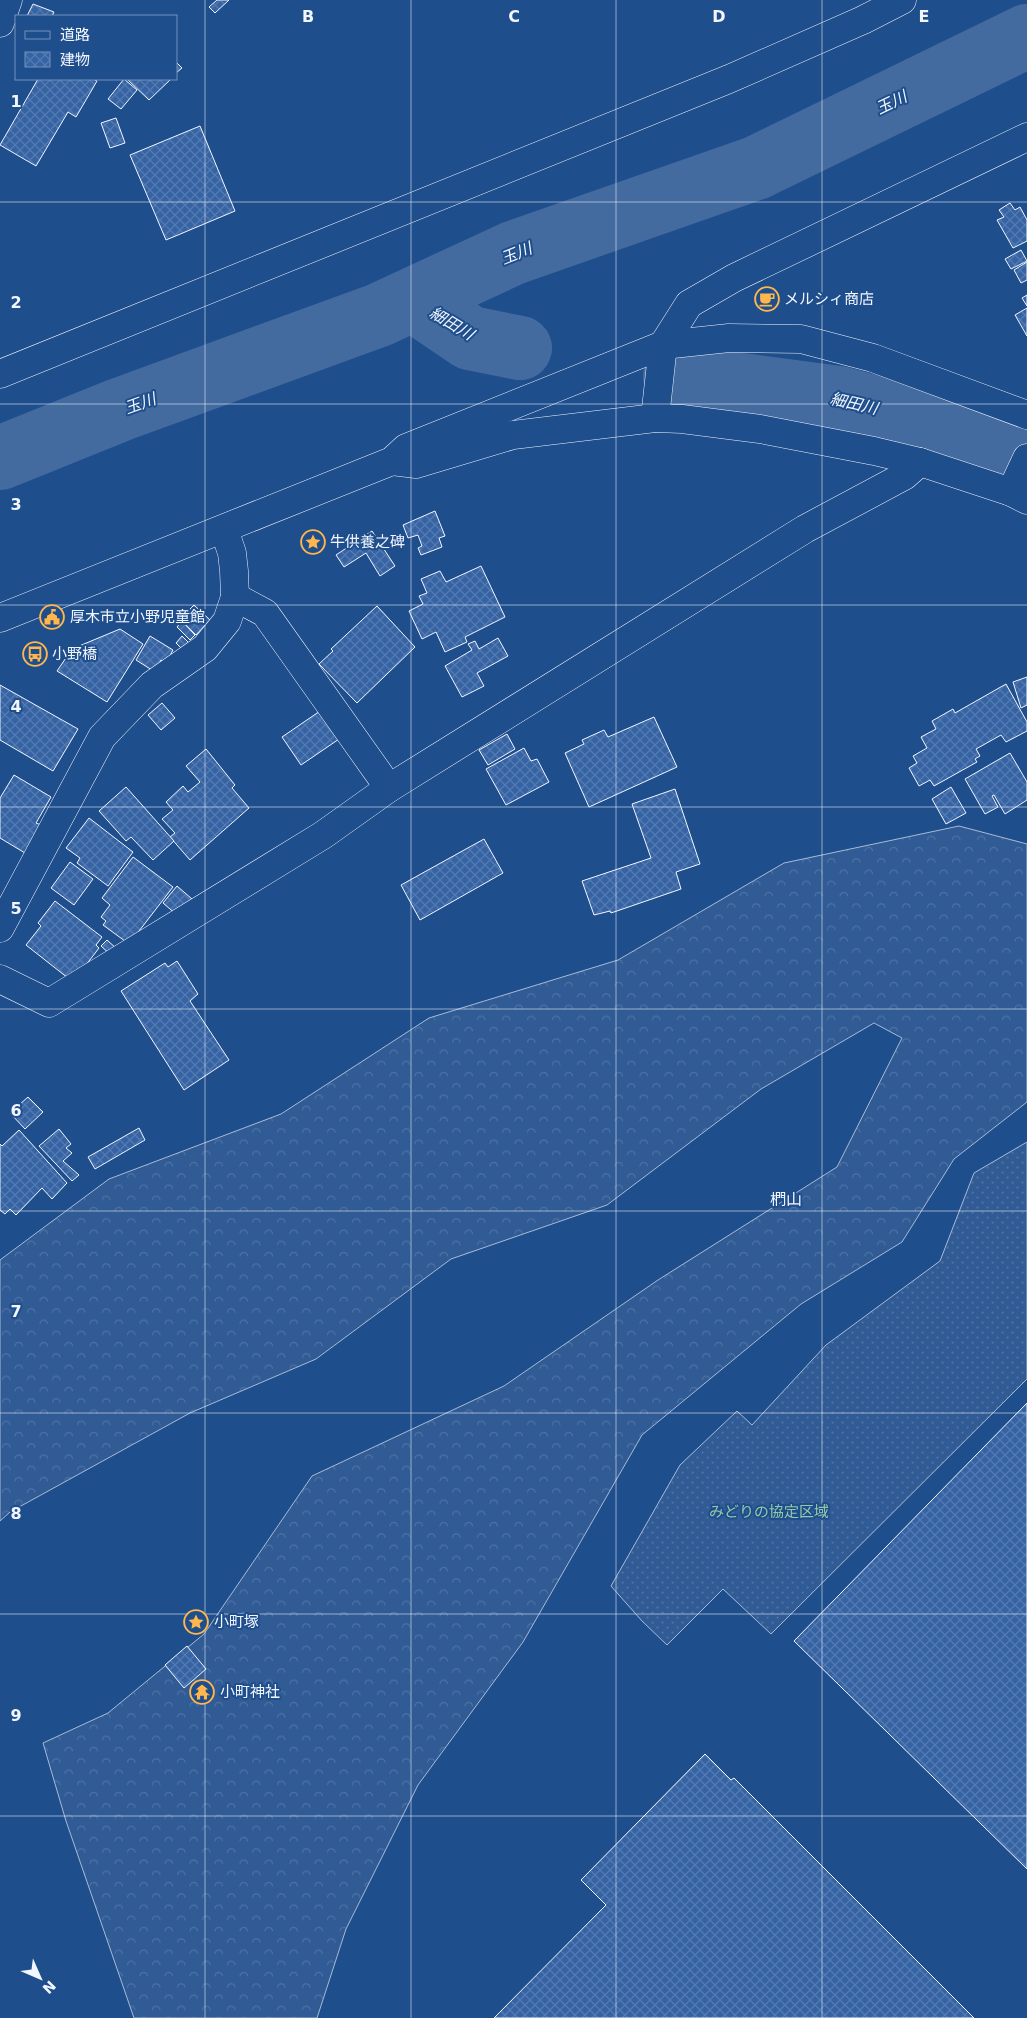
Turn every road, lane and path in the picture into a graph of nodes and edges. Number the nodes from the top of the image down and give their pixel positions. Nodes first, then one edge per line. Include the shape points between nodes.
1 (8, 0) edge
2 (902, 0) edge
3 (0, 23) edge
4 (1027, 136) edge
5 (663, 352) junction
6 (0, 374) edge
7 (656, 407) junction
8 (1027, 415) edge
9 (392, 461) junction
10 (920, 462) junction
11 (1021, 482) edge
12 (224, 529) junction
13 (235, 597) junction
14 (0, 618) edge
15 (389, 788) junction
16 (0, 928) edge
17 (0, 979) edge

1 - 3 street
2 - 6 street via 729,79
4 - 5 street via 704,295 689,304
5 - 7 street
5 - 8 street via 729,338 801,339 873,358
5 - 9 street via 406,448
7 - 9 street via 513,435 416,464
7 - 10 street
9 - 12 street
10 - 11 street
10 - 15 street via 904,476 805,529
12 - 13 street via 232,553
12 - 14 street
13 - 15 street via 265,613
13 - 16 street via 227,622 205,648 152,685 102,737
15 - 17 street via 324,835 49,1004

